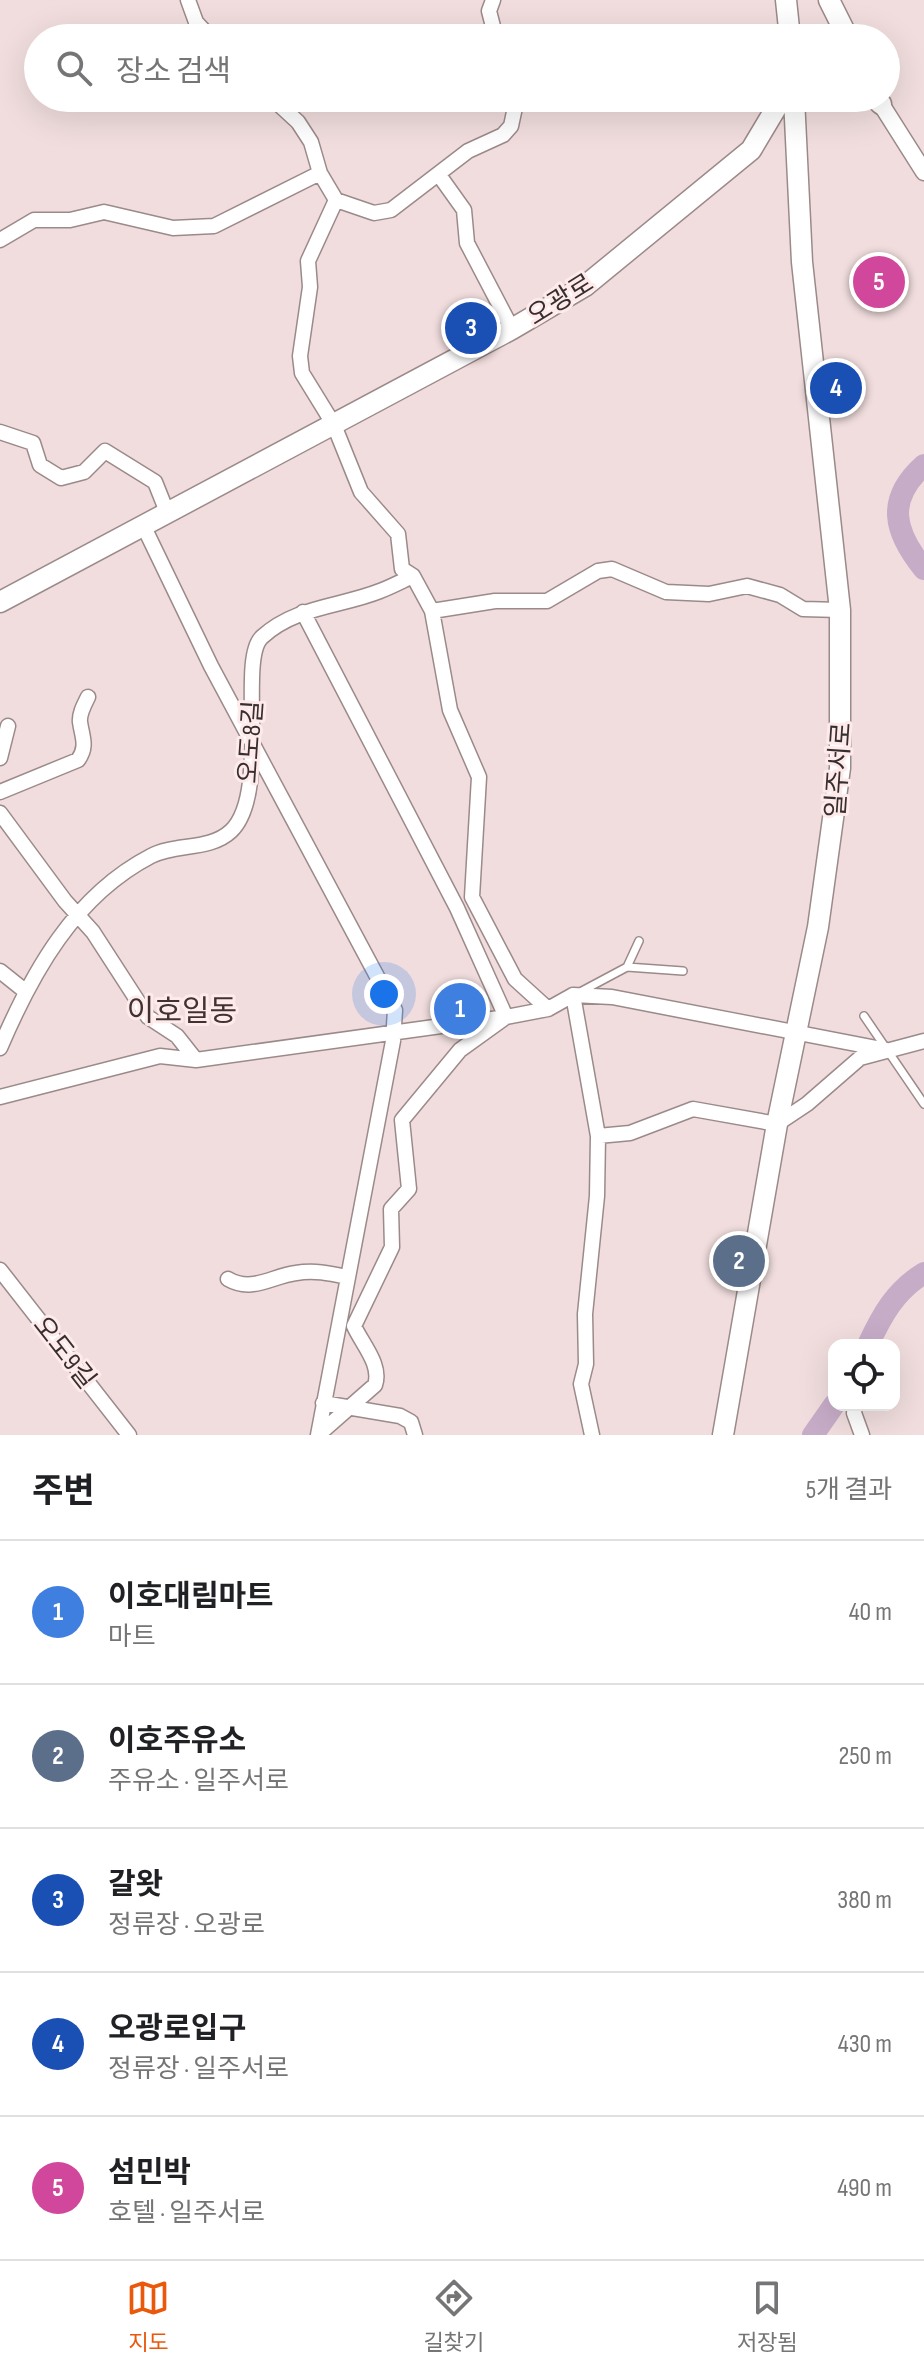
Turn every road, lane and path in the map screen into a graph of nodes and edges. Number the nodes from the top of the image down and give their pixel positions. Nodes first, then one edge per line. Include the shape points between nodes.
1 (188, 0) edge
2 (493, 0) edge
3 (786, 0) edge
4 (829, 0) edge
5 (198, 24) edge
6 (492, 24) edge
7 (789, 24) edge
8 (841, 24) edge
9 (287, 112) edge
10 (514, 112) edge
11 (774, 112) edge
12 (795, 112) edge
13 (886, 112) edge
14 (924, 172) edge
15 (320, 173) junction
16 (439, 175) junction
17 (336, 200) junction
18 (0, 240) edge
19 (512, 329) junction
20 (334, 425) junction
21 (0, 432) edge
22 (167, 512) junction
23 (143, 525) junction
24 (413, 576) junction
25 (0, 602) edge
26 (840, 610) junction
27 (432, 611) junction
28 (303, 612) junction
29 (88, 697) dead end
30 (8, 726) dead end
31 (253, 740) junction
32 (0, 758) edge
33 (0, 792) edge
34 (0, 813) edge
35 (78, 916) junction
36 (639, 941) dead end
37 (627, 967) junction
38 (0, 971) edge
39 (683, 971) dead end
40 (25, 991) junction
41 (573, 995) junction
42 (548, 1009) junction
43 (864, 1016) dead end
44 (506, 1017) junction
45 (394, 1030) junction
46 (796, 1032) junction
47 (924, 1041) edge
48 (0, 1048) edge
49 (887, 1050) junction
50 (196, 1060) junction
51 (0, 1097) edge
52 (924, 1104) edge
53 (777, 1124) junction
54 (598, 1136) junction
55 (0, 1270) edge
56 (346, 1277) junction
57 (228, 1279) dead end
58 (338, 1321) junction
59 (355, 1323) junction
60 (323, 1403) junction
61 (347, 1409) junction
62 (854, 1411) edge
63 (129, 1435) edge
64 (415, 1435) edge
65 (592, 1435) edge
66 (723, 1435) edge
67 (862, 1435) edge

1 - 5 street
2 - 6 street
3 - 7 main road
4 - 8 main road
9 - 15 street via 311,142
10 - 16 street via 503,135 468,151
11 - 19 main road, 오광로 via 751,150 585,286
12 - 26 main road, 일주서로 via 802,262
13 - 14 street
15 - 17 street
15 - 18 street via 197,230 104,212 70,220 34,220
16 - 17 street via 391,210 374,213
16 - 19 street via 464,210 467,243
17 - 20 street via 308,261 309,311 300,356 302,373
19 - 20 main road, 오광로
20 - 22 main road, 오광로
20 - 24 street via 361,492 398,534 402,569
21 - 22 street via 33,443 40,465 61,478 84,472 105,451 155,482
22 - 23 main road, 오광로
23 - 25 main road, 오광로
23 - 31 street
24 - 27 street
24 - 28 street, 오도8길 via 378,592
26 - 27 street via 803,609 780,595 747,586 709,594 666,592 605,569 547,601 495,601
26 - 46 main road, 일주서로 via 837,802
27 - 42 street via 450,710 479,777 472,897 515,979
28 - 31 street, 오도8길 via 256,644
28 - 44 street via 457,908
29 - 33 street via 81,712 85,737 78,760
30 - 32 street
31 - 35 street, 오도8길 via 243,809 229,833 150,856
31 - 45 street via 395,1010
34 - 35 street
35 - 40 street via 51,947
35 - 50 street via 148,1017 177,1036
36 - 37 lane
37 - 39 lane
37 - 41 lane
38 - 40 street
40 - 48 street
41 - 42 street
41 - 46 street via 612,997
41 - 54 street
42 - 44 street
43 - 49 lane
44 - 45 street
44 - 59 street via 460,1050 402,1120 409,1189 391,1209 392,1247
45 - 50 street
45 - 56 street
46 - 49 street
46 - 53 main road, 일주서로
47 - 49 street
49 - 52 lane
49 - 53 street via 852,1063
50 - 51 street via 160,1056
53 - 54 street via 693,1109 630,1133
53 - 66 main road, 일주서로
54 - 65 street via 581,1384
55 - 63 street, 오도9길
56 - 57 street via 319,1271 254,1285
56 - 58 street
58 - 59 street
58 - 60 street
59 - 61 street via 378,1379
60 - 61 street
60 - 61 street via 318,1435
61 - 64 street via 400,1416 411,1422
62 - 67 street

